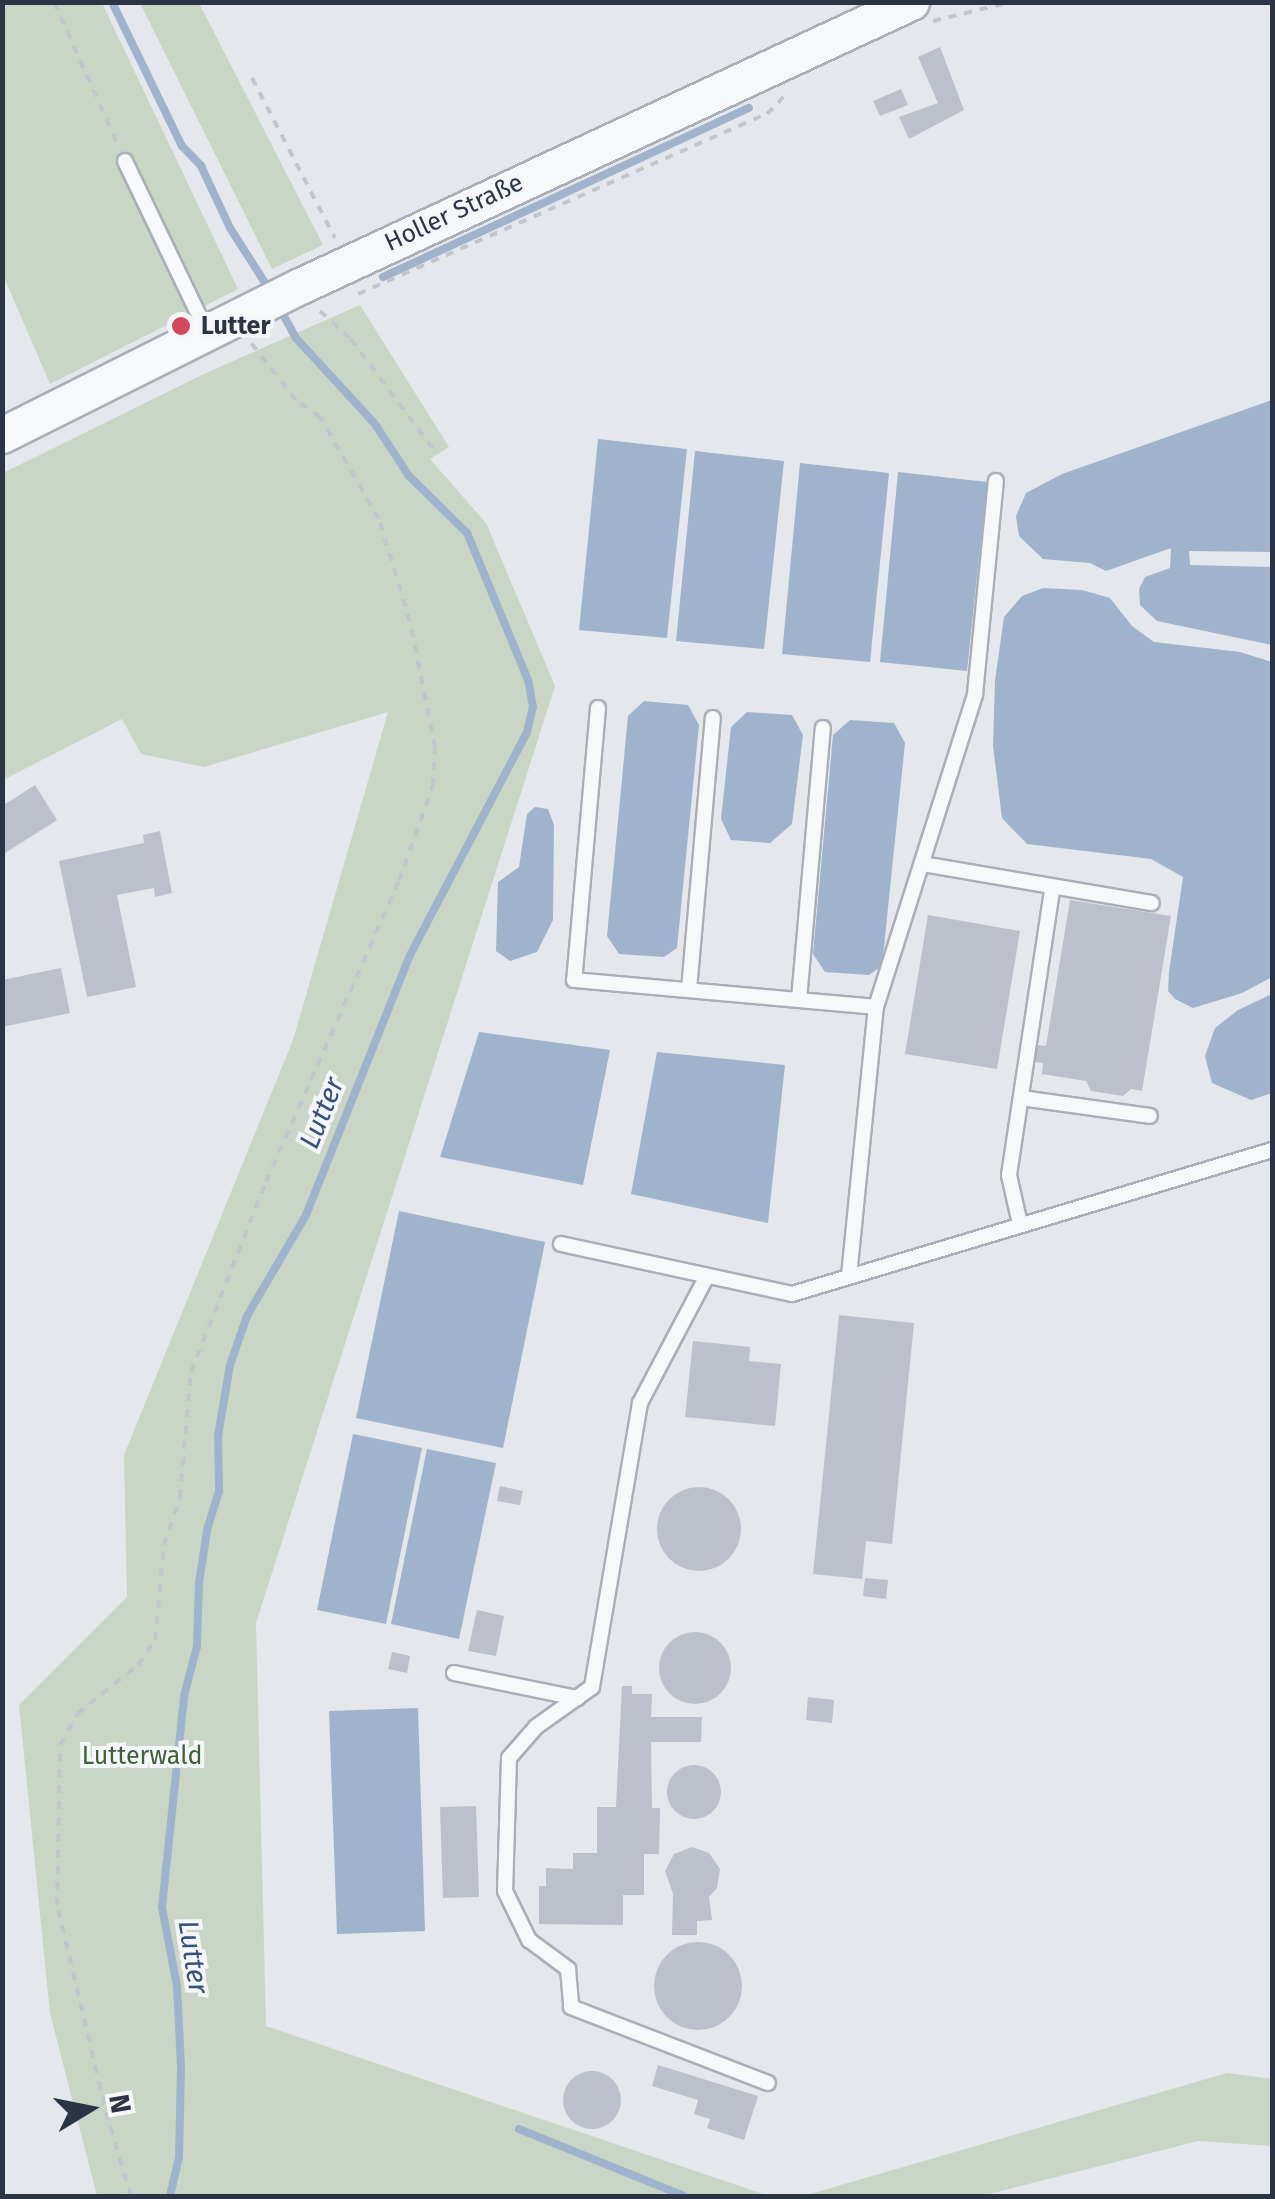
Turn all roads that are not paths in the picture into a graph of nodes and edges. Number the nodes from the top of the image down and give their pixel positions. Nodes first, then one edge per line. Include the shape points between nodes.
1 (916, 15) edge
2 (125, 162) road end
3 (206, 331) junction
4 (2, 435) edge
5 (996, 481) dead end
6 (598, 708) dead end
7 (713, 718) dead end
8 (823, 728) dead end
9 (923, 864) junction
10 (1052, 889) junction
11 (1152, 902) dead end
12 (689, 990) junction
13 (799, 1000) junction
14 (876, 1007) junction
15 (1020, 1098) junction
16 (1150, 1116) dead end
17 (1272, 1150) edge
18 (1020, 1224) junction
19 (561, 1244) dead end
20 (707, 1276) junction
21 (849, 1276) junction
22 (454, 1673) dead end
23 (577, 1698) junction
24 (768, 2083) dead end

1 - 3 street, Holler Straße via 313,301 250,326
2 - 3 lane
3 - 4 street, Holler Straße
5 - 9 lane via 975,694
6 - 12 lane via 574,980
7 - 12 lane
8 - 13 lane
9 - 10 lane
9 - 14 lane
10 - 11 lane
10 - 15 lane
12 - 13 lane
13 - 14 lane
14 - 21 lane
15 - 16 lane
15 - 18 lane via 1009,1175
17 - 18 lane
18 - 21 lane
19 - 20 lane
20 - 21 lane via 792,1294
20 - 23 lane via 640,1403 592,1688
22 - 23 lane
23 - 24 lane via 536,1728 510,1758 505,1891 529,1940 568,1969 571,2008

